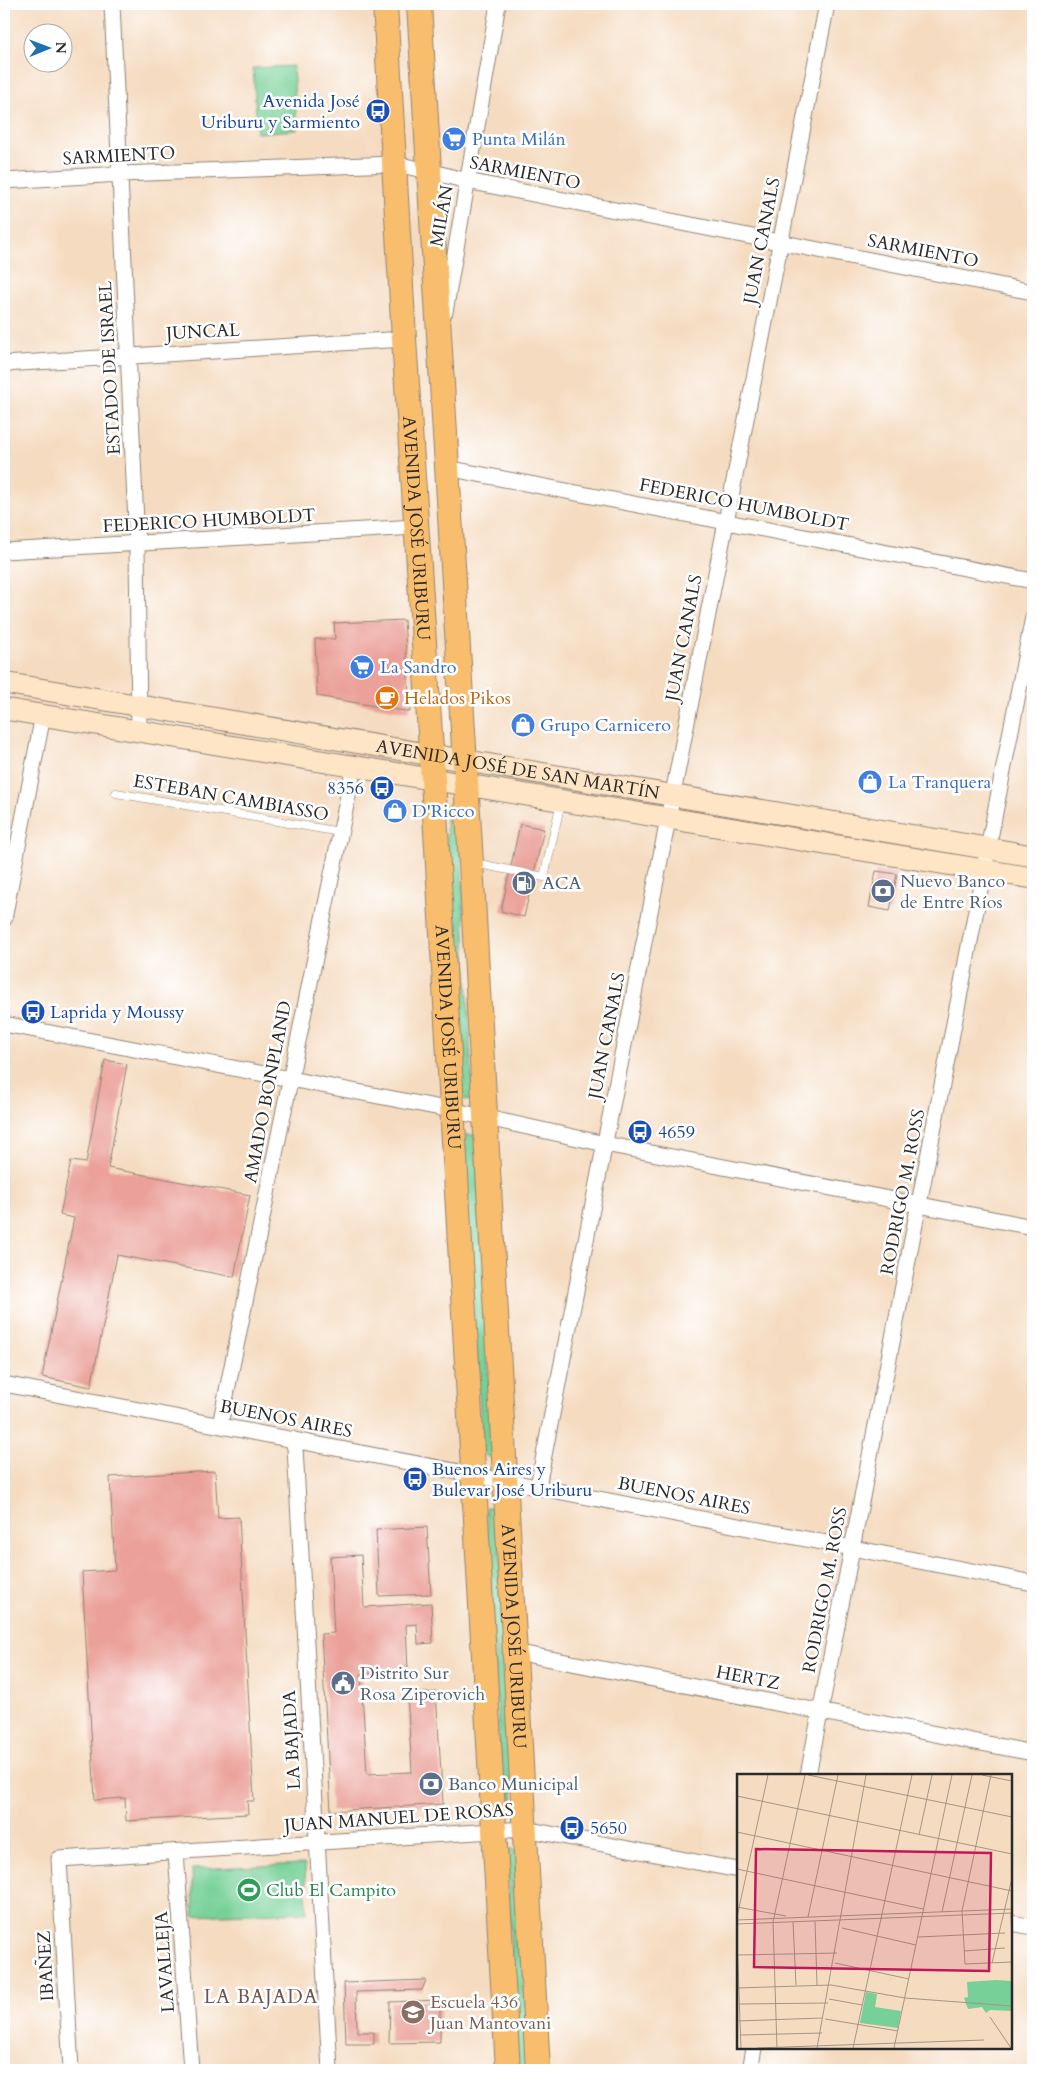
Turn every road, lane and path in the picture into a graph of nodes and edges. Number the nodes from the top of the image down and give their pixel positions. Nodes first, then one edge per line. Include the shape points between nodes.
1 (112, 4) edge
2 (385, 4) edge
3 (419, 4) edge
4 (498, 4) edge
5 (827, 4) edge
6 (395, 164) junction
7 (429, 170) junction
8 (121, 174) junction
9 (4, 181) edge
10 (467, 182) junction
11 (780, 243) junction
12 (1033, 292) edge
13 (404, 339) junction
14 (439, 345) junction
15 (127, 355) junction
16 (4, 364) edge
17 (447, 468) junction
18 (726, 521) junction
19 (416, 527) junction
20 (137, 544) junction
21 (4, 551) edge
22 (1033, 581) edge
23 (1033, 617) edge
24 (4, 683) edge
25 (138, 705) junction
26 (4, 709) edge
27 (43, 715) junction
28 (139, 731) junction
29 (431, 754) junction
30 (465, 760) junction
31 (354, 766) junction
32 (433, 779) junction
33 (466, 784) junction
34 (116, 793) dead end
35 (672, 796) junction
36 (562, 800) junction
37 (669, 817) junction
38 (340, 832) junction
39 (989, 849) junction
40 (1033, 856) edge
41 (471, 863) junction
42 (985, 870) junction
43 (1033, 878) edge
44 (4, 919) edge
45 (4, 1024) edge
46 (290, 1079) junction
47 (451, 1110) junction
48 (485, 1118) junction
49 (605, 1144) junction
50 (919, 1205) junction
51 (1033, 1227) edge
52 (4, 1384) edge
53 (220, 1425) junction
54 (292, 1439) junction
55 (473, 1474) junction
56 (504, 1480) junction
57 (538, 1486) junction
58 (852, 1547) junction
59 (1033, 1583) edge
60 (515, 1652) junction
61 (820, 1712) junction
62 (1033, 1753) edge
63 (808, 1774) edge
64 (525, 1829) junction
65 (494, 1831) junction
66 (316, 1842) junction
67 (176, 1852) junction
68 (59, 1860) joint
69 (737, 1870) edge
70 (1012, 1923) edge
71 (1033, 1927) edge
72 (754, 2049) edge
73 (71, 2070) edge
74 (191, 2070) edge
75 (330, 2070) edge
76 (508, 2070) edge
77 (538, 2070) edge
78 (750, 2070) edge

1 - 8 street, ESTADO DE ISRAEL
2 - 6 main road, AVENIDA JOSÉ URIBURU
3 - 7 main road, AVENIDA JOSÉ URIBURU
4 - 10 street, MILÁN
5 - 11 street, JUAN CANALS
6 - 7 street, SARMIENTO
6 - 8 street, SARMIENTO
6 - 13 main road, AVENIDA JOSÉ URIBURU
7 - 10 street, SARMIENTO
7 - 14 main road, AVENIDA JOSÉ URIBURU
8 - 9 street, SARMIENTO
8 - 15 street, ESTADO DE ISRAEL
10 - 11 street, SARMIENTO
10 - 14 street, MILÁN
11 - 12 street, SARMIENTO
11 - 18 street, JUAN CANALS
13 - 15 street, JUNCAL
13 - 19 main road, AVENIDA JOSÉ URIBURU
14 - 17 main road, AVENIDA JOSÉ URIBURU
15 - 16 street, JUNCAL
15 - 20 street, ESTADO DE ISRAEL
17 - 18 street, FEDERICO HUMBOLDT
17 - 30 main road, AVENIDA JOSÉ URIBURU
18 - 22 street, FEDERICO HUMBOLDT
18 - 35 street, JUAN CANALS
19 - 20 street, FEDERICO HUMBOLDT
19 - 29 main road, AVENIDA JOSÉ URIBURU
20 - 21 street, FEDERICO HUMBOLDT
20 - 25 street, ESTADO DE ISRAEL
23 - 39 street, RODRIGO M. ROSS
24 - 25 main road, AVENIDA JOSÉ DE SAN MARTÍN
25 - 28 street, ESTADO DE ISRAEL
25 - 29 main road, AVENIDA JOSÉ DE SAN MARTÍN
26 - 27 main road, AVENIDA JOSÉ DE SAN MARTÍN
27 - 28 main road, AVENIDA JOSÉ DE SAN MARTÍN
27 - 44 street
28 - 31 main road, AVENIDA JOSÉ DE SAN MARTÍN
29 - 30 main road, AVENIDA JOSÉ DE SAN MARTÍN
29 - 32 main road, AVENIDA JOSÉ URIBURU
30 - 33 main road, AVENIDA JOSÉ URIBURU
30 - 35 main road, AVENIDA JOSÉ DE SAN MARTÍN
31 - 32 main road, AVENIDA JOSÉ DE SAN MARTÍN
31 - 38 street, AMADO BONPLAND
32 - 33 main road, AVENIDA JOSÉ DE SAN MARTÍN
32 - 47 main road, AVENIDA JOSÉ URIBURU
33 - 36 main road, AVENIDA JOSÉ DE SAN MARTÍN
33 - 41 main road, AVENIDA JOSÉ URIBURU
34 - 38 lane, ESTEBAN CAMBIASSO
35 - 37 street, JUAN CANALS
35 - 39 main road, AVENIDA JOSÉ DE SAN MARTÍN
36 - 37 main road, AVENIDA JOSÉ DE SAN MARTÍN
36 - 41 lane via 544,877
37 - 42 main road, AVENIDA JOSÉ DE SAN MARTÍN
37 - 49 street, JUAN CANALS
38 - 46 street, AMADO BONPLAND
39 - 40 main road, AVENIDA JOSÉ DE SAN MARTÍN
39 - 42 street, RODRIGO M. ROSS
41 - 48 main road, AVENIDA JOSÉ URIBURU
42 - 43 main road, AVENIDA JOSÉ DE SAN MARTÍN
42 - 50 street, RODRIGO M. ROSS
45 - 46 street
46 - 47 street
46 - 53 street, AMADO BONPLAND
47 - 48 street
47 - 55 main road, AVENIDA JOSÉ URIBURU
48 - 49 street
48 - 56 main road, AVENIDA JOSÉ URIBURU
49 - 50 street
49 - 57 street, JUAN CANALS
50 - 51 street
50 - 58 street, RODRIGO M. ROSS
52 - 53 street, BUENOS AIRES
53 - 54 street, BUENOS AIRES
54 - 55 street, BUENOS AIRES
54 - 66 street, LA BAJADA
55 - 56 street, BUENOS AIRES
55 - 65 main road, AVENIDA JOSÉ URIBURU
56 - 57 street, BUENOS AIRES
56 - 60 main road, AVENIDA JOSÉ URIBURU
57 - 58 street, BUENOS AIRES
58 - 59 street, BUENOS AIRES
58 - 61 street, RODRIGO M. ROSS
60 - 61 street, HERTZ
60 - 64 main road, AVENIDA JOSÉ URIBURU
61 - 62 street, HERTZ
61 - 63 street, RODRIGO M. ROSS
64 - 65 street, JUAN MANUEL DE ROSAS
64 - 69 street, JUAN MANUEL DE ROSAS
64 - 77 main road, AVENIDA JOSÉ URIBURU
65 - 66 street, JUAN MANUEL DE ROSAS
65 - 76 main road, AVENIDA JOSÉ URIBURU
66 - 67 street, JUAN MANUEL DE ROSAS
66 - 75 street, LA BAJADA
67 - 68 street, JUAN MANUEL DE ROSAS
67 - 74 street, LAVALLEJA
68 - 73 street, IBAÑEZ
70 - 71 street
72 - 78 street

